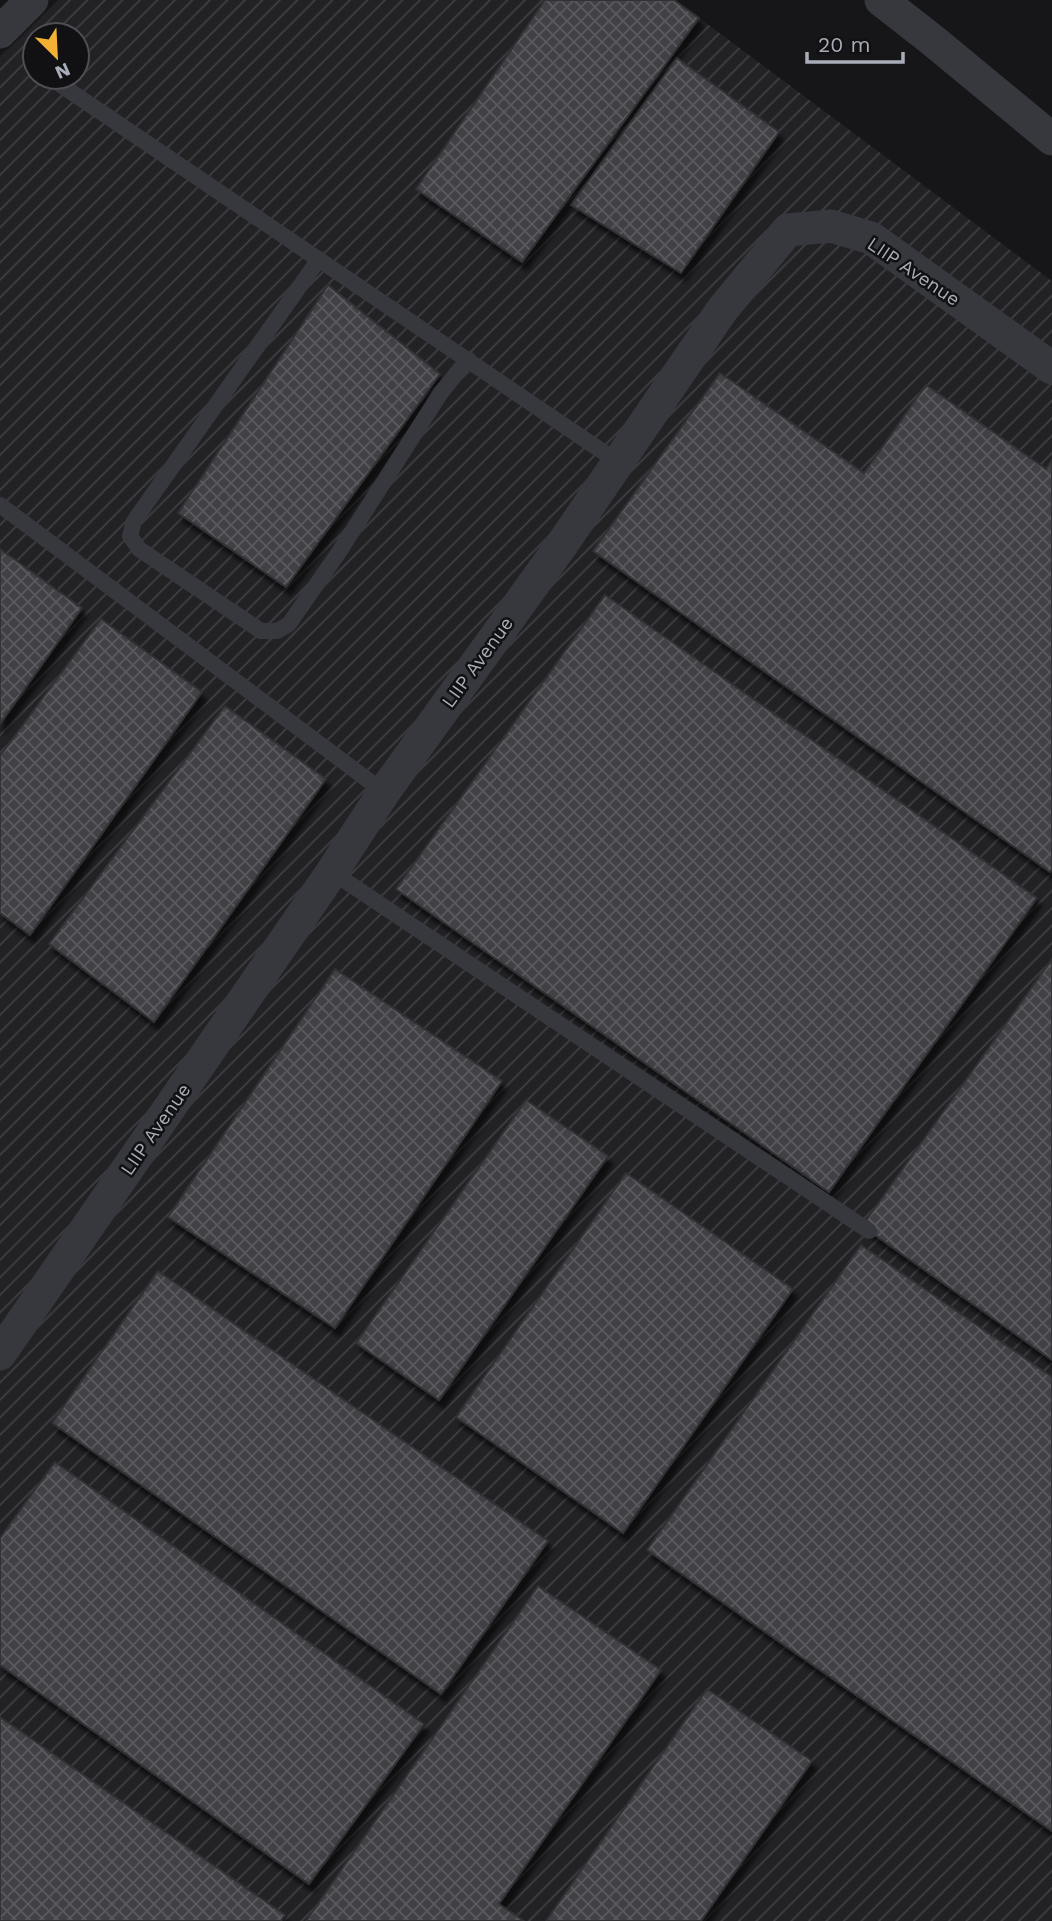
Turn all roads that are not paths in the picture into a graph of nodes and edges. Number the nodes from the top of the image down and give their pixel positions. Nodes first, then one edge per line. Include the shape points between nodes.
1 (32, 0) edge
2 (881, 0) edge
3 (0, 32) edge
4 (70, 91) edge
5 (1052, 139) edge
6 (319, 259) junction
7 (468, 359) junction
8 (1052, 368) edge
9 (618, 462) junction
10 (0, 505) edge
11 (384, 792) junction
12 (332, 872) junction
13 (869, 1231) dead end
14 (0, 1354) edge

1 - 3 street
2 - 5 street
4 - 6 lane
6 - 7 lane
6 - 7 lane via 134,521 130,536 139,549 250,624 261,631 276,631 289,624 440,394
7 - 9 lane
8 - 9 street, LIIP Avenue via 870,238 831,226 788,230 722,310
9 - 11 street, LIIP Avenue
10 - 11 lane
11 - 12 street, LIIP Avenue
12 - 13 lane
12 - 14 street, LIIP Avenue

